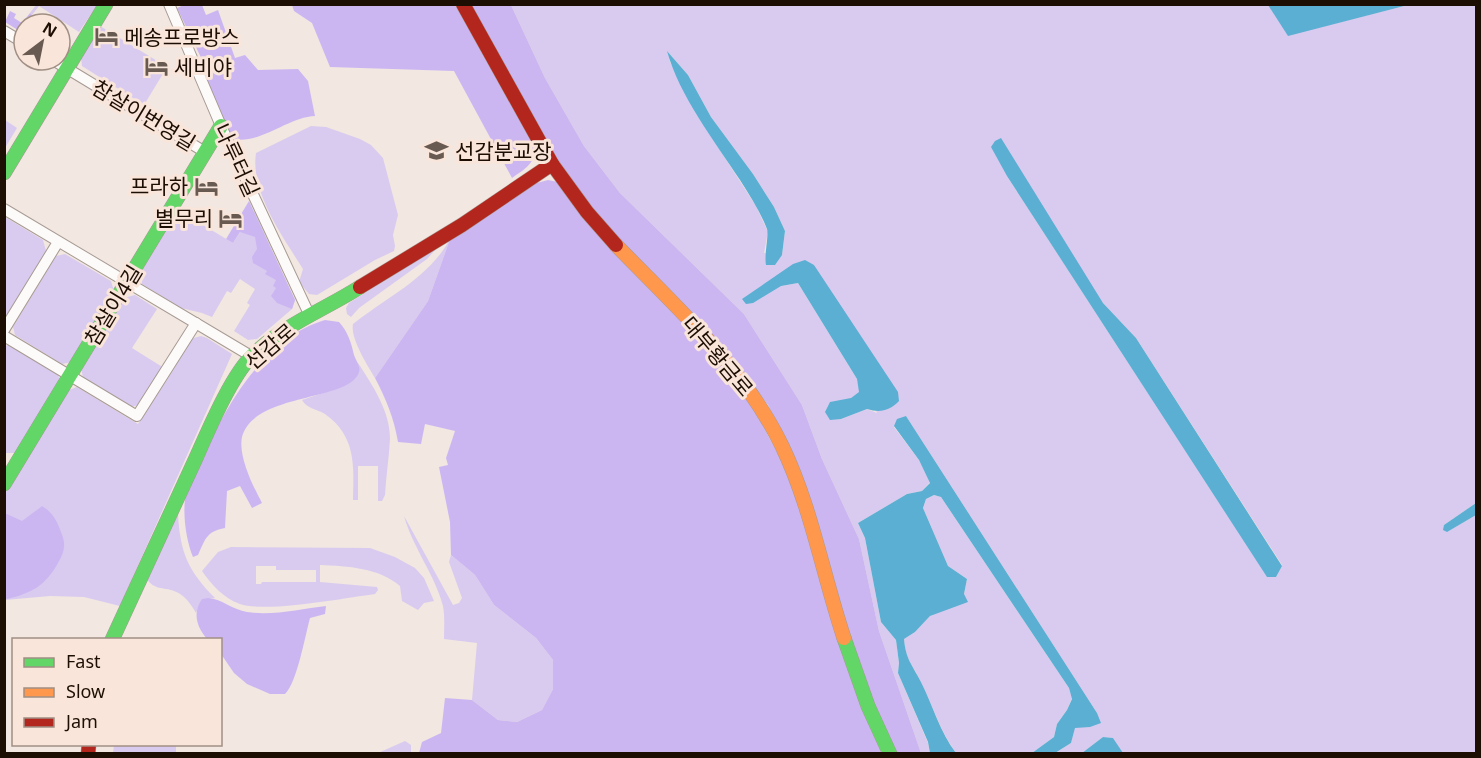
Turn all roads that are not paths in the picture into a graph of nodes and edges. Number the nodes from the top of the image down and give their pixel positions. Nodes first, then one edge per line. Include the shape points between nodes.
1 (106, 4) edge
2 (169, 4) edge
3 (464, 4) edge
4 (72, 62) edge
5 (72, 71) edge
6 (66, 72) edge
7 (221, 126) junction
8 (205, 152) junction
9 (552, 164) junction
10 (4, 173) edge
11 (4, 209) edge
12 (58, 242) junction
13 (128, 283) junction
14 (309, 314) junction
15 (196, 323) junction
16 (4, 330) edge
17 (4, 336) edge
18 (251, 356) junction
19 (70, 376) junction
20 (10, 463) edge
21 (4, 484) edge
22 (112, 638) edge
23 (890, 753) edge

1 - 4 street
2 - 7 street, 나루터길
3 - 9 street, 대부황금로
5 - 8 street, 참살이번영길
6 - 10 street
7 - 8 street, 참살이4길
7 - 14 street, 나루터길
8 - 13 street, 참살이4길
9 - 14 street, 선감로 via 462,225 335,303
9 - 23 street, 대부황금로 via 593,219 714,349 766,417 794,475 850,656
11 - 12 street
12 - 13 street
12 - 16 street
13 - 15 street
13 - 19 street, 참살이4길
14 - 18 street, 선감로
15 - 18 street
15 - 19 street via 137,416
17 - 19 street
18 - 22 street, 선감로 via 212,422
19 - 20 street, 참살이4길
20 - 21 street, 참살이4길

